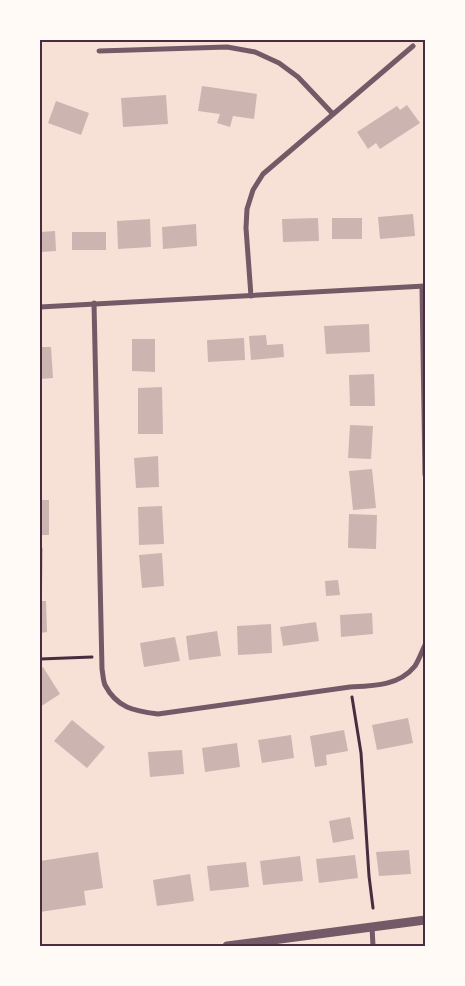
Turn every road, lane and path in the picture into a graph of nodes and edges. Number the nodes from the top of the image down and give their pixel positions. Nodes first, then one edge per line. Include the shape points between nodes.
1 (413, 46) dead end
2 (99, 51) dead end
3 (332, 114) junction
4 (423, 286) edge
5 (251, 296) junction
6 (94, 303) junction
7 (40, 307) edge
8 (425, 476) edge
9 (425, 645) edge
10 (101, 656) junction
11 (40, 659) edge
12 (350, 687) junction
13 (373, 908) dead end
14 (425, 920) edge
15 (372, 927) junction
16 (227, 946) edge
17 (373, 946) edge

1 - 3 street
2 - 3 street via 227,47 255,52 279,63 298,77
3 - 5 street via 263,174 253,190 246,228
4 - 5 street
4 - 8 street
5 - 6 street
6 - 7 street
6 - 10 street
9 - 12 street via 415,666 399,680 377,686
10 - 11 path
10 - 12 street via 105,684 122,706 139,712 158,714
12 - 13 path via 361,753
14 - 15 street
15 - 16 street
15 - 17 street

